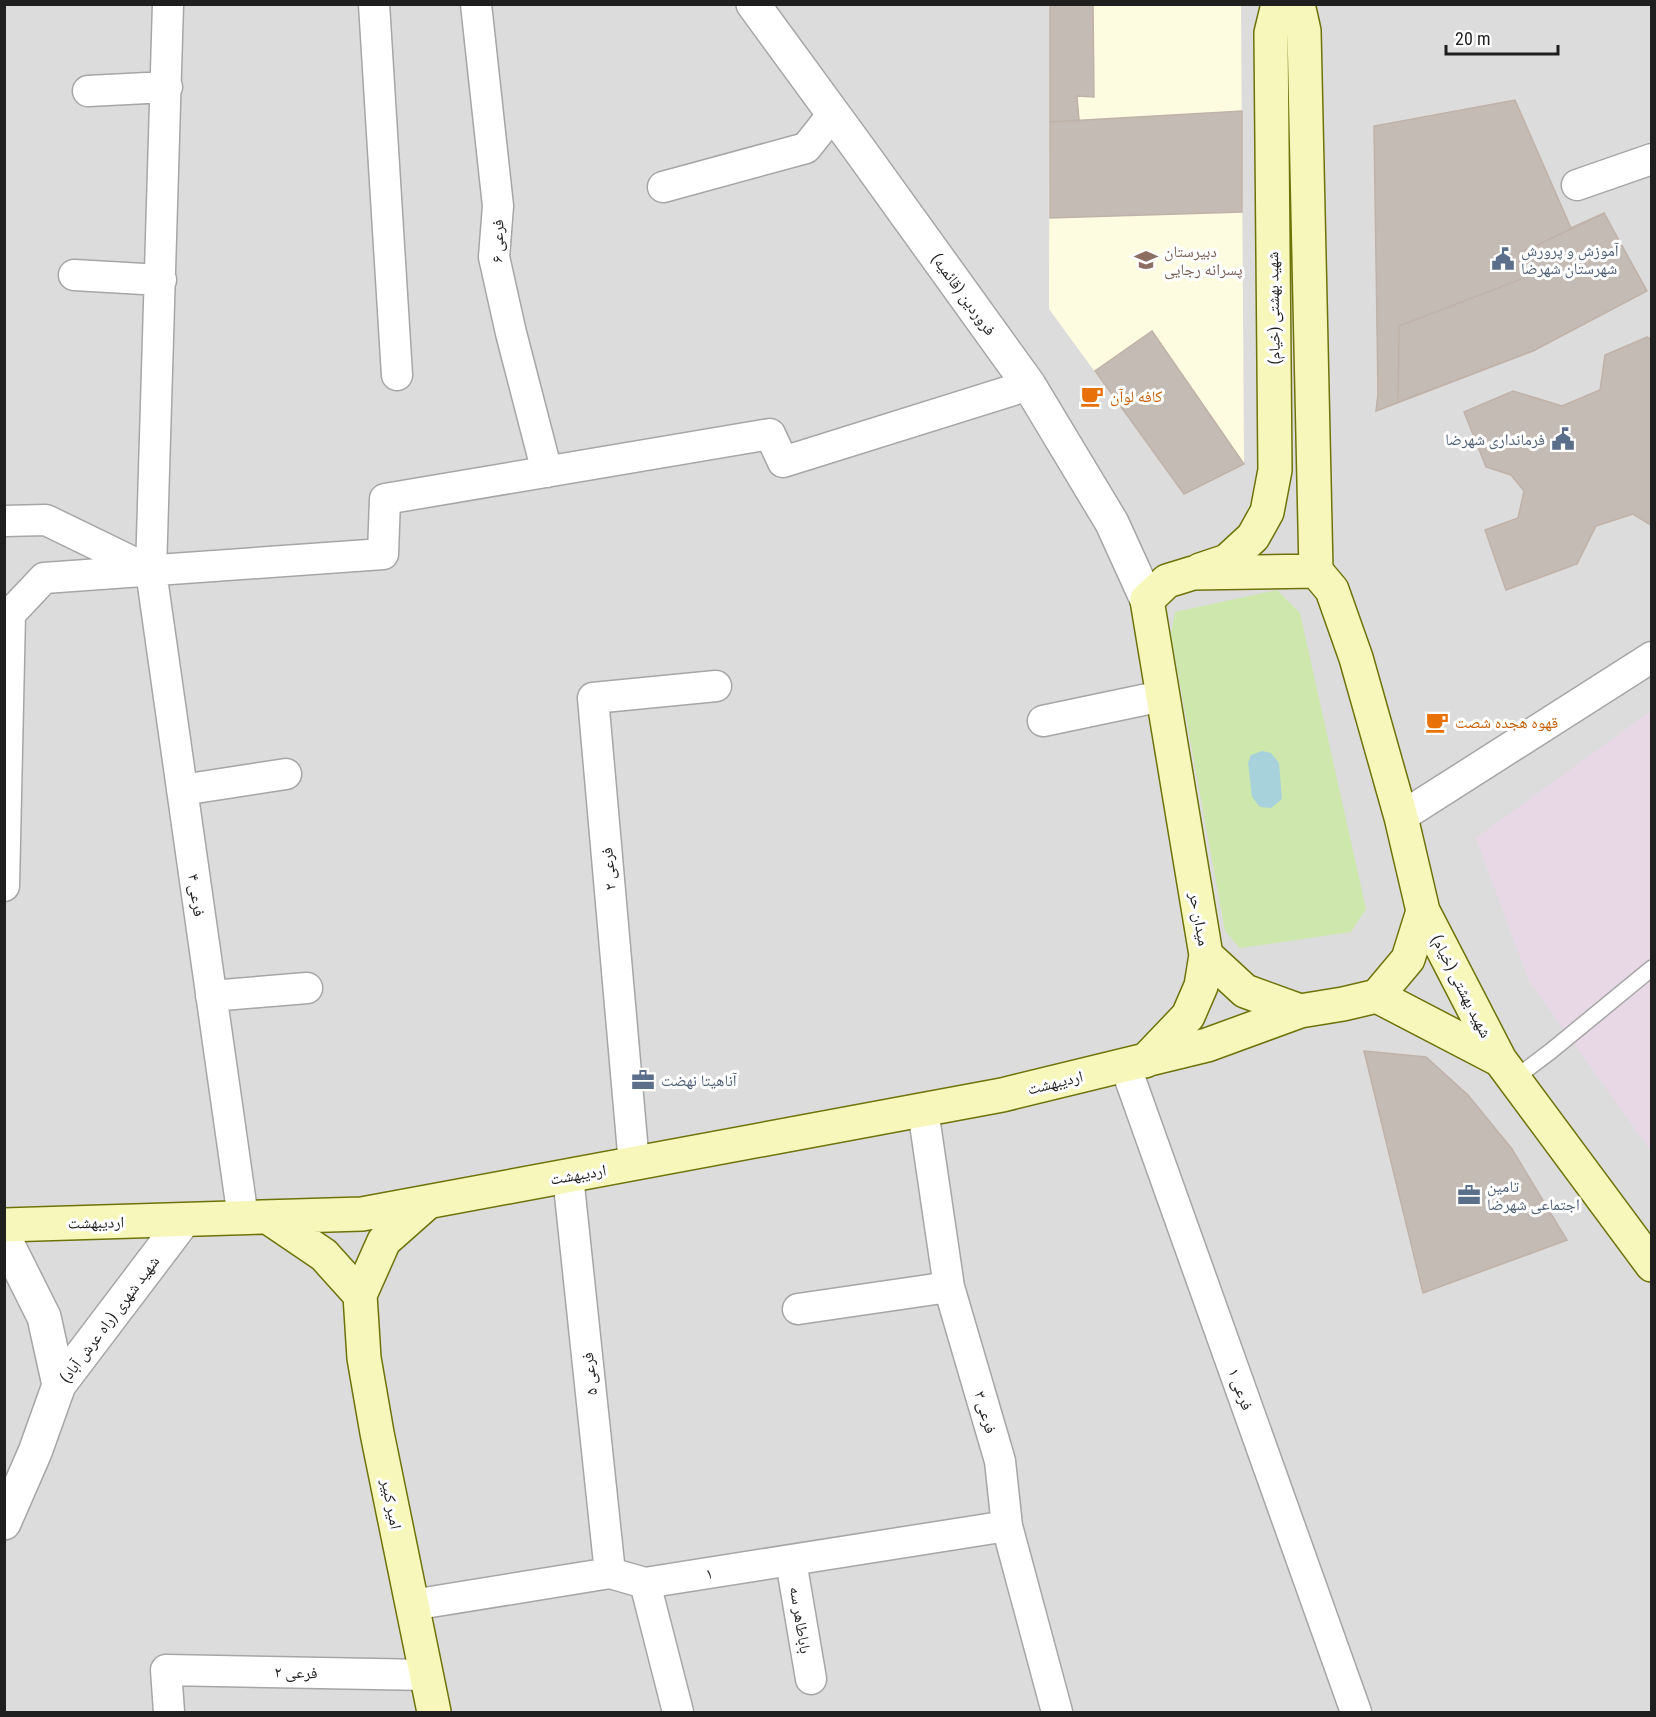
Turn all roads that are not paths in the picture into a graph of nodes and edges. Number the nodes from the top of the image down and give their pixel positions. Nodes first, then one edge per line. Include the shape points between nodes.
1 (168, 4) edge
2 (374, 4) edge
3 (476, 4) edge
4 (753, 4) edge
5 (1278, 4) edge
6 (1298, 4) edge
7 (167, 87) junction
8 (88, 91) dead end
9 (834, 114) junction
10 (1652, 159) edge
11 (1577, 185) dead end
12 (663, 187) dead end
13 (74, 275) dead end
14 (161, 280) junction
15 (397, 375) dead end
16 (1029, 385) junction
17 (547, 472) junction
18 (4, 521) edge
19 (151, 571) junction
20 (1316, 571) junction
21 (1193, 573) junction
22 (1147, 600) junction
23 (1652, 657) edge
24 (716, 686) dead end
25 (1162, 696) junction
26 (1043, 721) dead end
27 (286, 774) dead end
28 (182, 790) junction
29 (5, 809) edge
30 (1401, 817) junction
31 (4, 885) edge
32 (1423, 910) junction
33 (1206, 955) junction
34 (1652, 968) edge
35 (307, 988) dead end
36 (211, 996) junction
37 (1377, 996) junction
38 (1300, 1011) junction
39 (1135, 1063) junction
40 (1507, 1070) junction
41 (923, 1110) junction
42 (634, 1164) junction
43 (568, 1176) junction
44 (428, 1202) junction
45 (256, 1218) junction
46 (184, 1220) junction
47 (4, 1225) edge
48 (4, 1237) edge
49 (1652, 1265) edge
50 (949, 1287) junction
51 (360, 1295) junction
52 (798, 1309) dead end
53 (59, 1385) junction
54 (4, 1523) edge
55 (1007, 1526) junction
56 (792, 1561) junction
57 (610, 1573) junction
58 (645, 1583) junction
59 (412, 1605) junction
60 (427, 1675) junction
61 (811, 1679) dead end
62 (169, 1713) edge
63 (434, 1713) edge
64 (678, 1713) edge
65 (1057, 1713) edge
66 (1356, 1713) edge

1 - 7 street, فرعی ۴
2 - 15 street
3 - 17 street, فرعی ۶ via 498,206 494,257
4 - 9 street, فروردین (قائمیه)
5 - 21 main road, شهید بهشتی (خیام) via 1271,33 1275,470 1267,512 1253,537 1227,561
6 - 20 main road via 1304,31
7 - 8 street
7 - 14 street, فرعی ۴
9 - 12 street via 806,148
9 - 16 street, فروردین (قائمیه)
10 - 11 street
13 - 14 street
14 - 19 street, فرعی ۴
16 - 17 street via 783,462 770,434
16 - 22 street, فروردین (قائمیه) via 1113,524
17 - 19 street via 385,499 383,554
18 - 19 street via 46,520
19 - 28 street, فرعی ۴
19 - 29 street via 44,578 10,614
20 - 21 main road
20 - 30 main road via 1332,590 1356,658
21 - 22 main road via 1167,581
22 - 25 main road, میدان حر
23 - 30 street
24 - 42 street, فرعی ۲ via 593,698
25 - 26 street
25 - 33 main road, میدان حر
27 - 28 street
28 - 36 street, فرعی ۴
29 - 31 street
30 - 32 main road
32 - 37 main road via 1408,959
32 - 40 main road, شهید بهشتی (خیام)
33 - 38 main road, میدان حر via 1245,991
33 - 39 main road via 1202,986 1188,1016
34 - 40 lane via 1551,1051
35 - 36 street
36 - 45 street, فرعی ۴
37 - 38 main road, میدان حر
37 - 40 main road, شهید بهشتی (خیام)
38 - 39 main road, اردیبهشت via 1207,1045
39 - 41 main road, اردیبهشت
39 - 66 street, فرعی ۱
40 - 49 main road, شهید بهشتی (خیام)
41 - 42 main road, اردیبهشت
41 - 50 street, فرعی ۳
42 - 43 main road, اردیبهشت
43 - 44 main road, اردیبهشت
43 - 57 street, فرعی ۵
44 - 45 main road, اردیبهشت via 362,1214
44 - 51 main road via 384,1241
45 - 46 main road, اردیبهشت
45 - 51 main road via 324,1255
46 - 47 main road, اردیبهشت
46 - 53 street, شهید شهری (راه عرش آباد)
48 - 53 street via 44,1317
50 - 52 street
50 - 55 street, فرعی ۳ via 1000,1461
51 - 59 main road, امیر کبیر via 364,1358
53 - 54 street, شهید شهری (راه عرش آباد)
55 - 56 street, ۱
55 - 65 street, فرعی ۳
56 - 58 street, ۱
56 - 61 street, باباطاهر سه
57 - 58 street, ۱
57 - 59 street, ۱
58 - 64 street
59 - 60 main road, امیر کبیر
60 - 62 street, فرعی ۲ via 166,1670
60 - 63 main road, امیر کبیر

